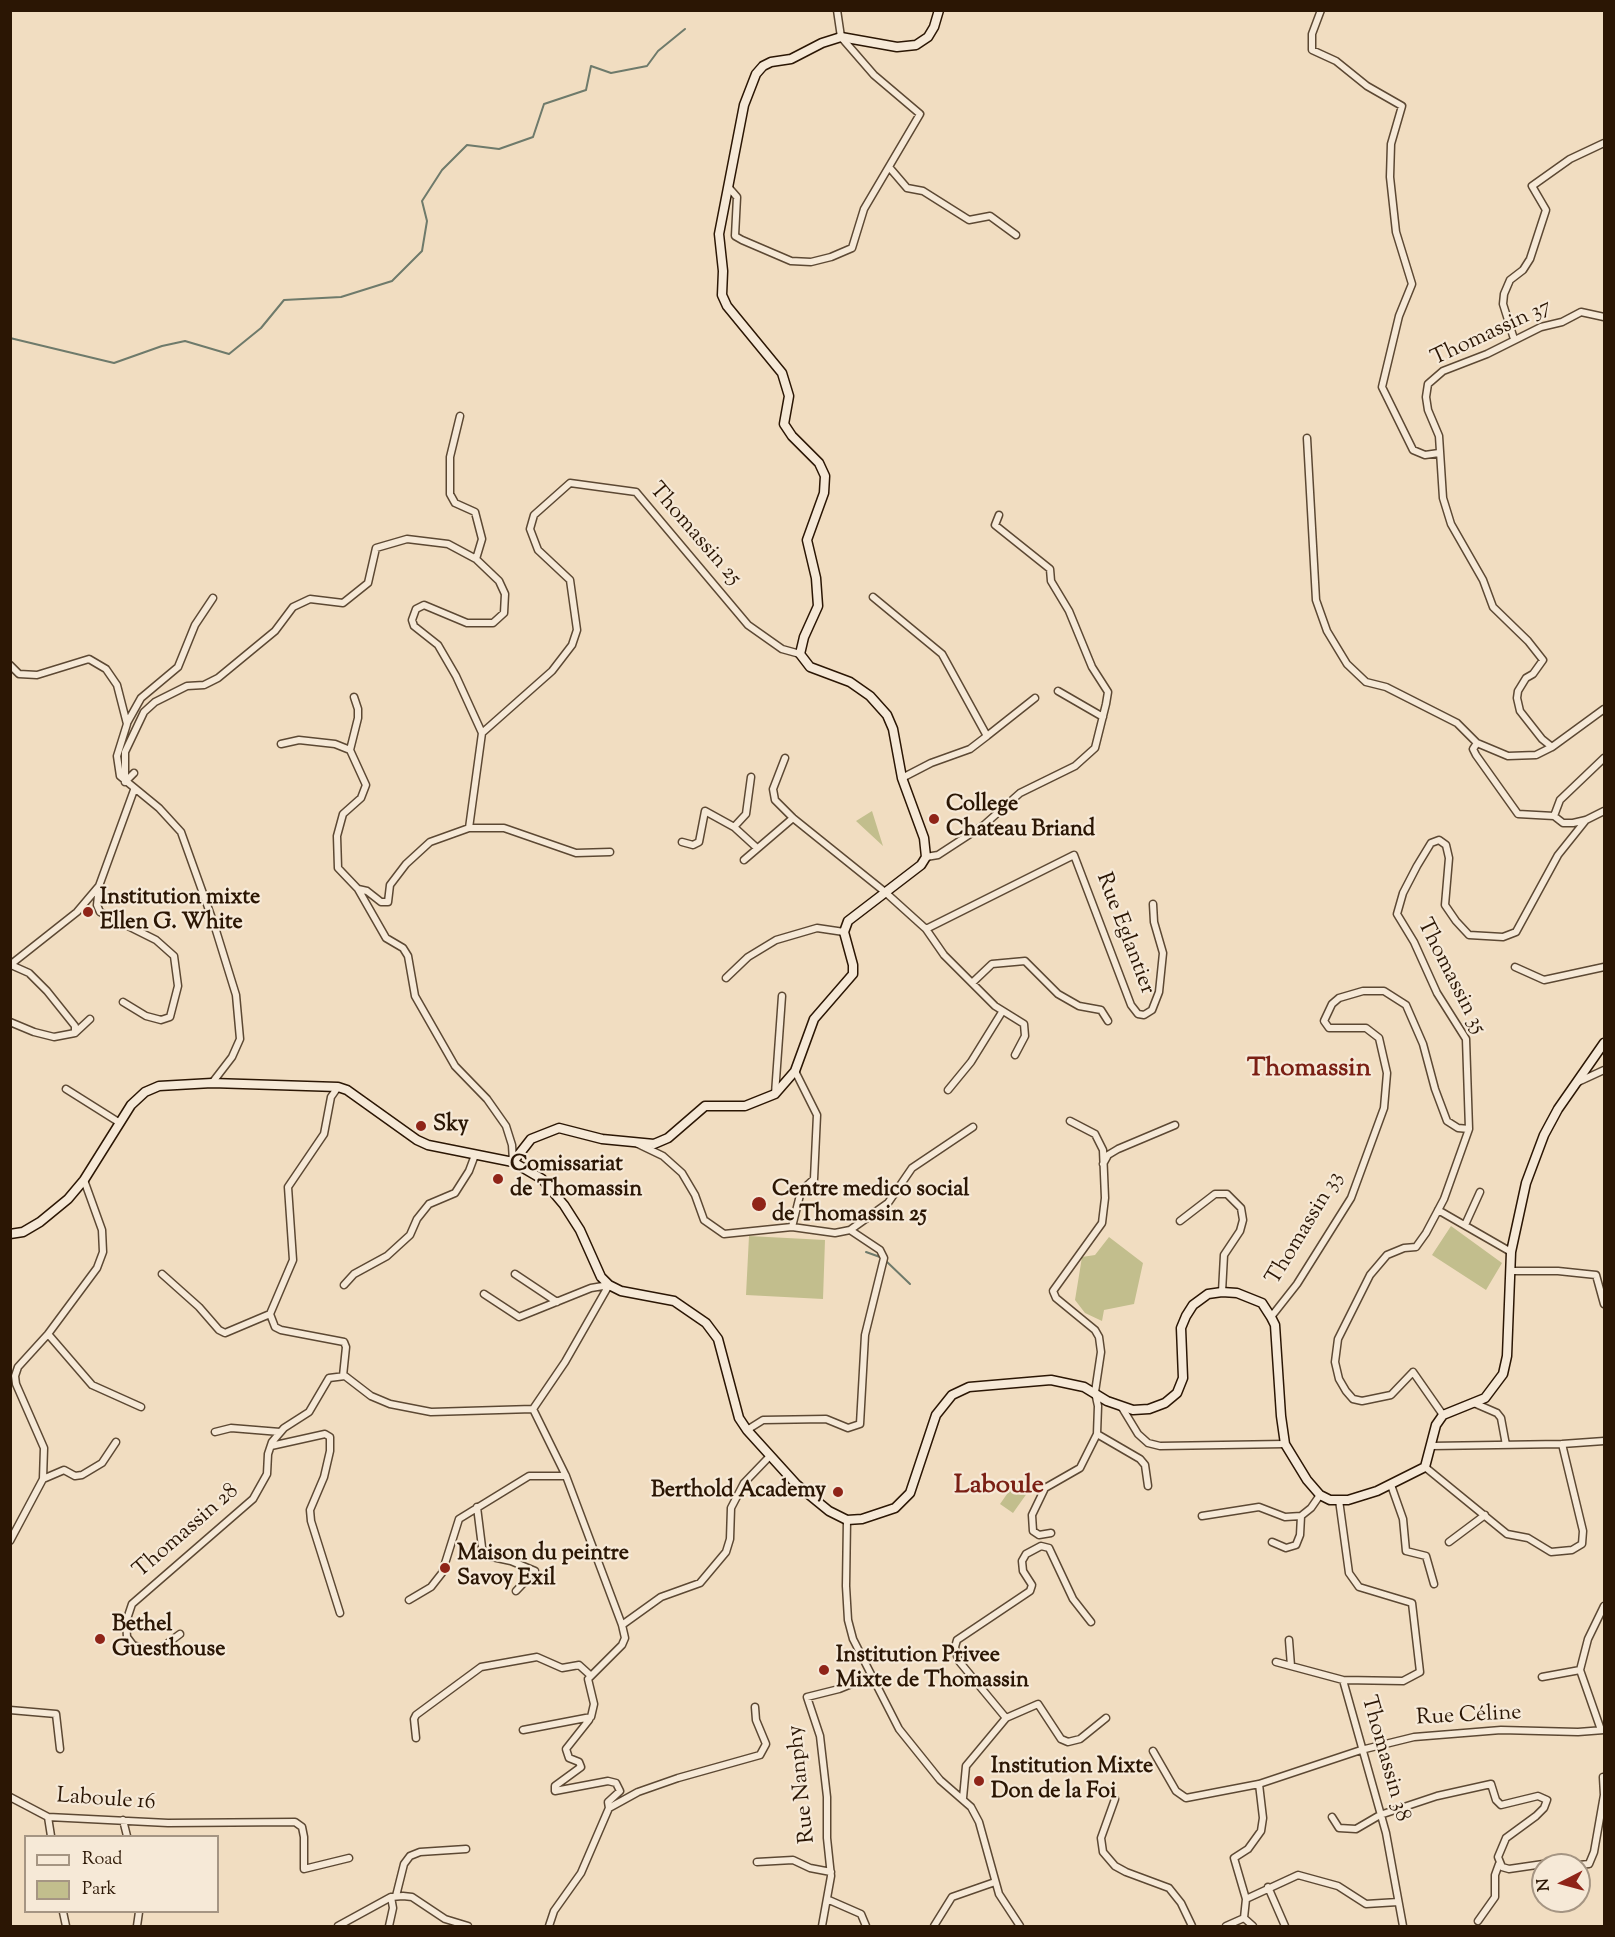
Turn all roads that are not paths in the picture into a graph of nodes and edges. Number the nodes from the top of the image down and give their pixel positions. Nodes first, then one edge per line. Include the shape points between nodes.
1 (837, 10) edge
2 (939, 10) edge
3 (1321, 10) edge
4 (841, 38) junction
5 (1605, 143) edge
6 (889, 167) junction
7 (730, 189) junction
8 (1016, 235) dead end
9 (1605, 317) edge
10 (1514, 339) junction
11 (459, 416) dead end
12 (1307, 438) dead end
13 (1439, 453) junction
14 (999, 515) dead end
15 (476, 559) junction
16 (873, 597) dead end
17 (213, 598) dead end
18 (800, 654) junction
19 (10, 665) edge
20 (1058, 691) dead end
21 (354, 697) dead end
22 (1035, 698) dead end
23 (1605, 709) edge
24 (1103, 717) junction
25 (127, 724) junction
26 (482, 733) junction
27 (987, 736) junction
28 (1477, 743) junction
29 (281, 744) dead end
30 (1552, 747) junction
31 (350, 750) junction
32 (785, 758) dead end
33 (1605, 758) edge
34 (134, 773) dead end
35 (751, 777) dead end
36 (902, 778) junction
37 (125, 782) junction
38 (134, 790) junction
39 (1605, 810) edge
40 (1554, 816) junction
41 (793, 818) junction
42 (1586, 820) junction
43 (734, 827) junction
44 (469, 828) junction
45 (682, 842) dead end
46 (757, 848) junction
47 (610, 852) dead end
48 (926, 857) junction
49 (744, 860) dead end
50 (99, 886) junction
51 (358, 889) junction
52 (885, 892) junction
53 (1153, 904) dead end
54 (926, 929) junction
55 (844, 932) junction
56 (11, 965) edge
57 (1515, 967) dead end
58 (1605, 967) edge
59 (726, 978) dead end
60 (972, 983) junction
61 (782, 996) dead end
62 (123, 1002) dead end
63 (1002, 1012) junction
64 (90, 1018) dead end
65 (1108, 1021) dead end
66 (10, 1022) edge
67 (75, 1033) junction
68 (1605, 1043) edge
69 (1015, 1055) dead end
70 (1605, 1070) edge
71 (795, 1071) junction
72 (212, 1083) junction
73 (1577, 1083) junction
74 (338, 1087) junction
75 (66, 1089) dead end
76 (948, 1090) dead end
77 (775, 1094) junction
78 (1070, 1121) dead end
79 (120, 1123) junction
80 (1175, 1125) dead end
81 (973, 1127) dead end
82 (1469, 1129) junction
83 (638, 1144) junction
84 (474, 1155) junction
85 (513, 1162) junction
86 (1102, 1165) junction
87 (84, 1180) junction
88 (1480, 1192) dead end
89 (1438, 1210) junction
90 (1180, 1221) dead end
91 (1466, 1226) junction
92 (792, 1227) junction
93 (850, 1230) junction
94 (10, 1233) edge
95 (1511, 1252) junction
96 (1511, 1271) junction
97 (162, 1274) dead end
98 (515, 1274) dead end
99 (344, 1285) dead end
100 (609, 1285) junction
101 (1222, 1292) junction
102 (484, 1294) dead end
103 (557, 1302) junction
104 (1605, 1304) edge
105 (270, 1314) junction
106 (1271, 1317) junction
107 (48, 1334) junction
108 (343, 1376) junction
109 (1095, 1392) junction
110 (1474, 1403) junction
111 (1121, 1406) junction
112 (141, 1407) dead end
113 (533, 1409) junction
114 (1443, 1415) junction
115 (747, 1430) junction
116 (215, 1432) dead end
117 (280, 1432) junction
118 (1097, 1434) junction
119 (1605, 1441) edge
120 (116, 1442) dead end
121 (1286, 1444) junction
122 (1562, 1444) junction
123 (1506, 1445) junction
124 (271, 1446) junction
125 (1431, 1446) junction
126 (769, 1457) junction
127 (1425, 1467) junction
128 (566, 1476) junction
129 (43, 1479) junction
130 (1391, 1485) junction
131 (1148, 1486) dead end
132 (1320, 1495) junction
133 (1339, 1500) junction
134 (477, 1507) junction
135 (1485, 1515) junction
136 (1202, 1516) dead end
137 (1301, 1516) junction
138 (847, 1520) junction
139 (1051, 1533) dead end
140 (10, 1541) edge
141 (1272, 1542) dead end
142 (1449, 1542) dead end
143 (1434, 1584) dead end
144 (516, 1591) dead end
145 (409, 1600) dead end
146 (1605, 1606) edge
147 (340, 1613) dead end
148 (1091, 1622) dead end
149 (622, 1625) junction
150 (180, 1634) dead end
151 (1289, 1640) dead end
152 (1276, 1662) dead end
153 (1291, 1666) junction
154 (1580, 1670) junction
155 (590, 1675) junction
156 (871, 1676) junction
157 (1542, 1677) dead end
158 (1343, 1680) junction
159 (755, 1707) dead end
160 (10, 1710) edge
161 (591, 1717) junction
162 (1006, 1718) junction
163 (1106, 1718) dead end
164 (523, 1730) dead end
165 (1603, 1730) edge
166 (416, 1738) dead end
167 (60, 1749) dead end
168 (1361, 1750) junction
169 (1153, 1751) dead end
170 (1603, 1777) edge
171 (1259, 1784) junction
172 (10, 1797) edge
173 (963, 1798) junction
174 (1114, 1799) dead end
175 (609, 1808) junction
176 (1380, 1815) junction
177 (48, 1816) junction
178 (1332, 1817) dead end
179 (123, 1820) junction
180 (51, 1835) edge
181 (127, 1835) edge
182 (1601, 1837) edge
183 (466, 1849) dead end
184 (349, 1857) dead end
185 (1591, 1860) edge
186 (757, 1862) dead end
187 (1499, 1864) junction
188 (1531, 1866) edge
189 (831, 1872) junction
190 (995, 1882) junction
191 (1268, 1887) junction
192 (393, 1897) junction
193 (1246, 1899) junction
194 (829, 1900) junction
195 (1398, 1902) junction
196 (1244, 1918) junction
197 (1478, 1921) dead end
198 (338, 1926) edge
199 (389, 1926) edge
200 (468, 1926) edge
201 (549, 1926) edge
202 (822, 1926) edge
203 (866, 1926) edge
204 (934, 1926) edge
205 (1020, 1926) edge
206 (1192, 1926) edge
207 (1226, 1926) edge
208 (1253, 1926) edge
209 (1285, 1926) edge
210 (1403, 1926) edge

1 - 4 street
2 - 4 main road via 931,32 916,45 897,47
3 - 13 street via 1312,34 1312,50 1336,61 1366,86 1402,106 1391,144 1390,177 1396,232 1412,284 1399,316 1382,387 1413,450 1425,455
4 - 6 street via 874,75 920,114
4 - 7 main road via 791,59 771,62 756,74 744,105
5 - 10 street via 1570,159 1532,186 1546,210 1530,259 1510,280 1504,294 1503,304
6 - 7 street via 864,209 852,248 811,262 791,261 735,236 737,197
6 - 8 street via 907,188 923,191 969,220 990,216
7 - 18 main road via 719,234 722,295 783,373 789,396 784,424 819,463 825,476 824,493 807,540 819,606
9 - 10 street, Thomassin 37 via 1581,312
10 - 13 street, Thomassin 37 via 1443,371 1428,384 1428,410 1439,436
11 - 15 street via 450,457 450,494 455,503 475,512 482,539
12 - 28 street via 1316,600 1336,647 1366,682 1386,687 1457,723
13 - 30 street via 1443,498 1451,524 1483,580 1493,607 1543,660 1526,678 1517,698 1521,711
14 - 24 street via 995,525 1050,568 1051,581 1069,611 1092,668 1108,692
15 - 26 street via 499,581 505,594 504,613 494,623 467,623 424,605 416,609 412,620 438,645
15 - 37 street via 448,544 407,538 376,548 368,583 343,603 310,599 293,607 275,631 209,684 187,686 144,712 125,752
16 - 27 street via 942,654
17 - 25 street via 195,625 178,667 141,698
18 - 26 street, Thomassin 25 via 782,649 748,625 636,492 570,483 534,515 530,529 538,550 570,580 577,630 572,645 552,671
18 - 36 main road, Thomassin 25 via 810,667 850,682 870,696 887,715
19 - 25 street via 19,674 37,675 89,659 106,669 117,686
20 - 24 street
21 - 31 street via 358,718
22 - 27 street
23 - 30 street
24 - 48 street via 1095,748 1075,766 1020,794 984,825 938,855
25 - 37 street via 117,756
26 - 44 street
27 - 36 street via 970,749
28 - 30 street via 1508,756 1536,755
28 - 40 street via 1473,749 1476,755 1518,814
29 - 31 street via 299,740 335,744
31 - 51 street via 366,785 361,798 343,814 337,836 338,868
32 - 41 street via 773,789
33 - 40 street via 1560,800
34 - 37 street
35 - 43 street via 746,814
36 - 48 main road, Thomassin 25 via 924,838
37 - 38 street
38 - 50 street
38 - 72 street via 159,808 181,832 236,995 240,1039
39 - 42 street
40 - 42 street via 1563,823
41 - 46 street
41 - 52 street
42 - 82 street, Thomassin 35 via 1558,855 1516,932 1503,937 1469,935 1456,921 1445,904 1449,858 1446,845 1439,840 1431,843 1403,893 1397,914 1437,993 1466,1039
43 - 45 street via 705,811 699,842
43 - 46 street
44 - 47 street via 504,828 576,853
44 - 51 street via 430,842 390,885 388,902
46 - 49 street
48 - 52 main road
50 - 56 street via 77,912
50 - 62 street via 100,912 156,940 174,956 178,986 170,1017 161,1020 146,1016
51 - 85 street via 386,938 403,948 408,956 415,996 455,1066 487,1099 506,1126
52 - 54 street
52 - 55 main road via 848,921
53 - 54 street, Rue Eglantier via 1162,946 1162,971 1152,1010 1144,1015 1131,1005 1074,855
54 - 60 street via 944,955
55 - 59 street via 810,928 776,940 748,957
55 - 71 main road via 852,974 814,1019
56 - 67 street via 29,973 47,991 75,1026
57 - 58 street via 1544,980
60 - 63 street
60 - 65 street via 992,964 1025,961 1058,994 1101,1010
61 - 77 street
63 - 69 street via 1024,1024 1025,1036
63 - 76 street
64 - 67 street
66 - 67 street via 54,1037
68 - 73 main road
70 - 73 street
71 - 77 main road
71 - 92 street via 817,1115 814,1179 801,1191
72 - 74 main road
72 - 79 main road via 159,1086 145,1092
73 - 95 main road via 1549,1126 1533,1164
74 - 84 main road via 417,1140
74 - 105 street via 324,1134 288,1187 293,1260
75 - 79 street
77 - 83 main road via 745,1106 705,1106 661,1142
78 - 86 street via 1095,1134 1103,1150
79 - 87 main road
80 - 86 street via 1118,1149
81 - 93 street via 912,1168 888,1203
82 - 89 street, Thomassin 35
82 - 106 street, Thomassin 33 via 1447,1121 1423,1044 1406,1005 1384,991 1363,991 1332,1004 1324,1021 1329,1028 1365,1028 1379,1038 1387,1073 1384,1108 1351,1198 1297,1284
83 - 85 main road via 559,1128 531,1139
83 - 92 street via 663,1156 682,1173 704,1220 724,1234
84 - 85 main road
84 - 99 street via 455,1193 429,1204 410,1235
85 - 100 main road via 542,1179 564,1205
86 - 109 street via 1102,1223 1053,1291 1099,1337 1101,1352
87 - 94 main road via 40,1222 23,1232
87 - 107 street via 102,1230 103,1252 97,1268
88 - 91 street
89 - 91 street
89 - 114 street, Thomassin 35 via 1416,1247 1387,1255 1370,1275 1338,1339 1335,1362 1346,1391 1353,1399 1362,1401 1391,1395 1413,1372
90 - 101 street via 1215,1194 1227,1194 1241,1208 1240,1231 1224,1255
91 - 95 street
92 - 93 street via 835,1233
93 - 115 street via 880,1250 884,1258 865,1335 860,1424 848,1428 826,1419 764,1420
95 - 96 main road
96 - 104 street via 1596,1275
96 - 110 main road via 1508,1356 1503,1374 1495,1389
97 - 105 street via 225,1333
98 - 103 street
100 - 103 street
100 - 113 street
100 - 115 main road via 674,1301 706,1323 718,1339 739,1418
101 - 106 main road via 1237,1293 1262,1303
101 - 111 main road via 1208,1294 1180,1328 1183,1378 1177,1393 1149,1409
102 - 103 street via 517,1317
105 - 108 street via 275,1327 281,1330 344,1342
106 - 121 main road via 1275,1325
107 - 112 street via 92,1385
107 - 129 street via 18,1367 15,1376 44,1448
108 - 113 street via 390,1404 431,1412
108 - 117 street, Thomassin 28 via 328,1378 309,1413
109 - 111 main road
109 - 118 street
109 - 138 main road via 1046,1379 969,1387 952,1395 936,1415 910,1493 895,1508
110 - 114 main road
110 - 123 street via 1501,1418
111 - 121 street via 1138,1434 1148,1443 1160,1446
113 - 128 street
114 - 125 main road
115 - 126 main road
116 - 117 street via 231,1428
117 - 124 street, Thomassin 28
118 - 131 street via 1145,1465
118 - 139 street via 1080,1468 1045,1488 1037,1503 1032,1515 1033,1531
119 - 122 street
120 - 129 street via 108,1457 82,1475 64,1470
121 - 132 main road
122 - 123 street
122 - 135 street via 1583,1531 1578,1548 1551,1552 1528,1538 1507,1534
123 - 125 street
124 - 147 street via 318,1435 332,1441 324,1477 310,1510
124 - 150 street, Thomassin 28 via 267,1474 253,1499 132,1604 127,1637 133,1645 160,1649
125 - 127 main road
126 - 138 main road via 829,1511
126 - 149 street via 740,1491 731,1508 726,1552 700,1583 661,1597
127 - 130 main road
127 - 135 street
128 - 134 street via 529,1476
128 - 149 street
129 - 140 street
130 - 133 main road
130 - 143 street via 1403,1519 1406,1551 1426,1556
132 - 133 main road
132 - 137 street
133 - 158 street, Thomassin 38 via 1353,1582 1365,1590 1412,1603 1421,1667 1418,1676 1403,1681
134 - 144 street via 483,1555 535,1571
134 - 145 street via 456,1522 442,1573 430,1587
135 - 142 street
136 - 137 street via 1259,1507 1285,1517
137 - 141 street via 1296,1545 1286,1548
138 - 156 street via 848,1620
146 - 154 street via 1588,1639
148 - 162 street via 1073,1599 1049,1548 1041,1546 1026,1554 1023,1571 1032,1585 1030,1591 957,1640 955,1647 958,1660
149 - 155 street via 626,1638 622,1646
151 - 153 street
152 - 153 street
153 - 158 street
154 - 157 street
154 - 165 street
155 - 161 street via 588,1685 594,1704
155 - 166 street via 579,1665 562,1668 537,1657 488,1664 416,1715
156 - 173 street via 916,1752 940,1780
156 - 189 street, Rue Nanphy via 807,1697 820,1736
158 - 168 street, Thomassin 38
159 - 175 street via 766,1744 760,1755 638,1792
160 - 167 street via 56,1714
161 - 164 street
161 - 175 street via 566,1749 567,1756 581,1767 554,1789 559,1792 601,1781 616,1783 620,1791 608,1802
162 - 163 street via 1038,1704 1061,1739 1068,1742 1080,1739
162 - 173 street via 966,1766
165 - 168 street, Rue Céline via 1501,1730 1414,1737
168 - 171 street, Rue Céline
168 - 176 street, Thomassin 38
169 - 171 street, Rue Céline via 1182,1797
170 - 182 street
171 - 193 street via 1261,1831 1248,1849 1234,1858
172 - 177 street, Laboule 16
173 - 190 street via 979,1822
174 - 206 street via 1101,1838 1103,1851 1115,1866 1168,1888
175 - 201 street via 581,1873 554,1911
176 - 178 street via 1347,1830 1339,1828
176 - 187 street via 1488,1784 1493,1786 1501,1805 1544,1797 1544,1808 1506,1838
176 - 195 street, Thomassin 38
177 - 179 street, Laboule 16
177 - 180 street
179 - 181 street
179 - 184 street, Laboule 16 via 295,1822 302,1827 304,1837 304,1869
182 - 185 street
183 - 192 street via 411,1856 404,1864
186 - 189 street via 793,1860
187 - 188 street via 1509,1869
187 - 197 street via 1495,1898
189 - 194 street, Rue Nanphy
190 - 204 street via 952,1898
190 - 205 street
191 - 193 street
191 - 195 street via 1298,1875 1338,1886 1366,1904
191 - 209 street
192 - 198 street
192 - 199 street
192 - 200 street via 412,1898 445,1919
193 - 196 street
194 - 202 street, Rue Nanphy
194 - 203 street via 861,1914
195 - 210 street, Thomassin 38
196 - 207 street
196 - 208 street

